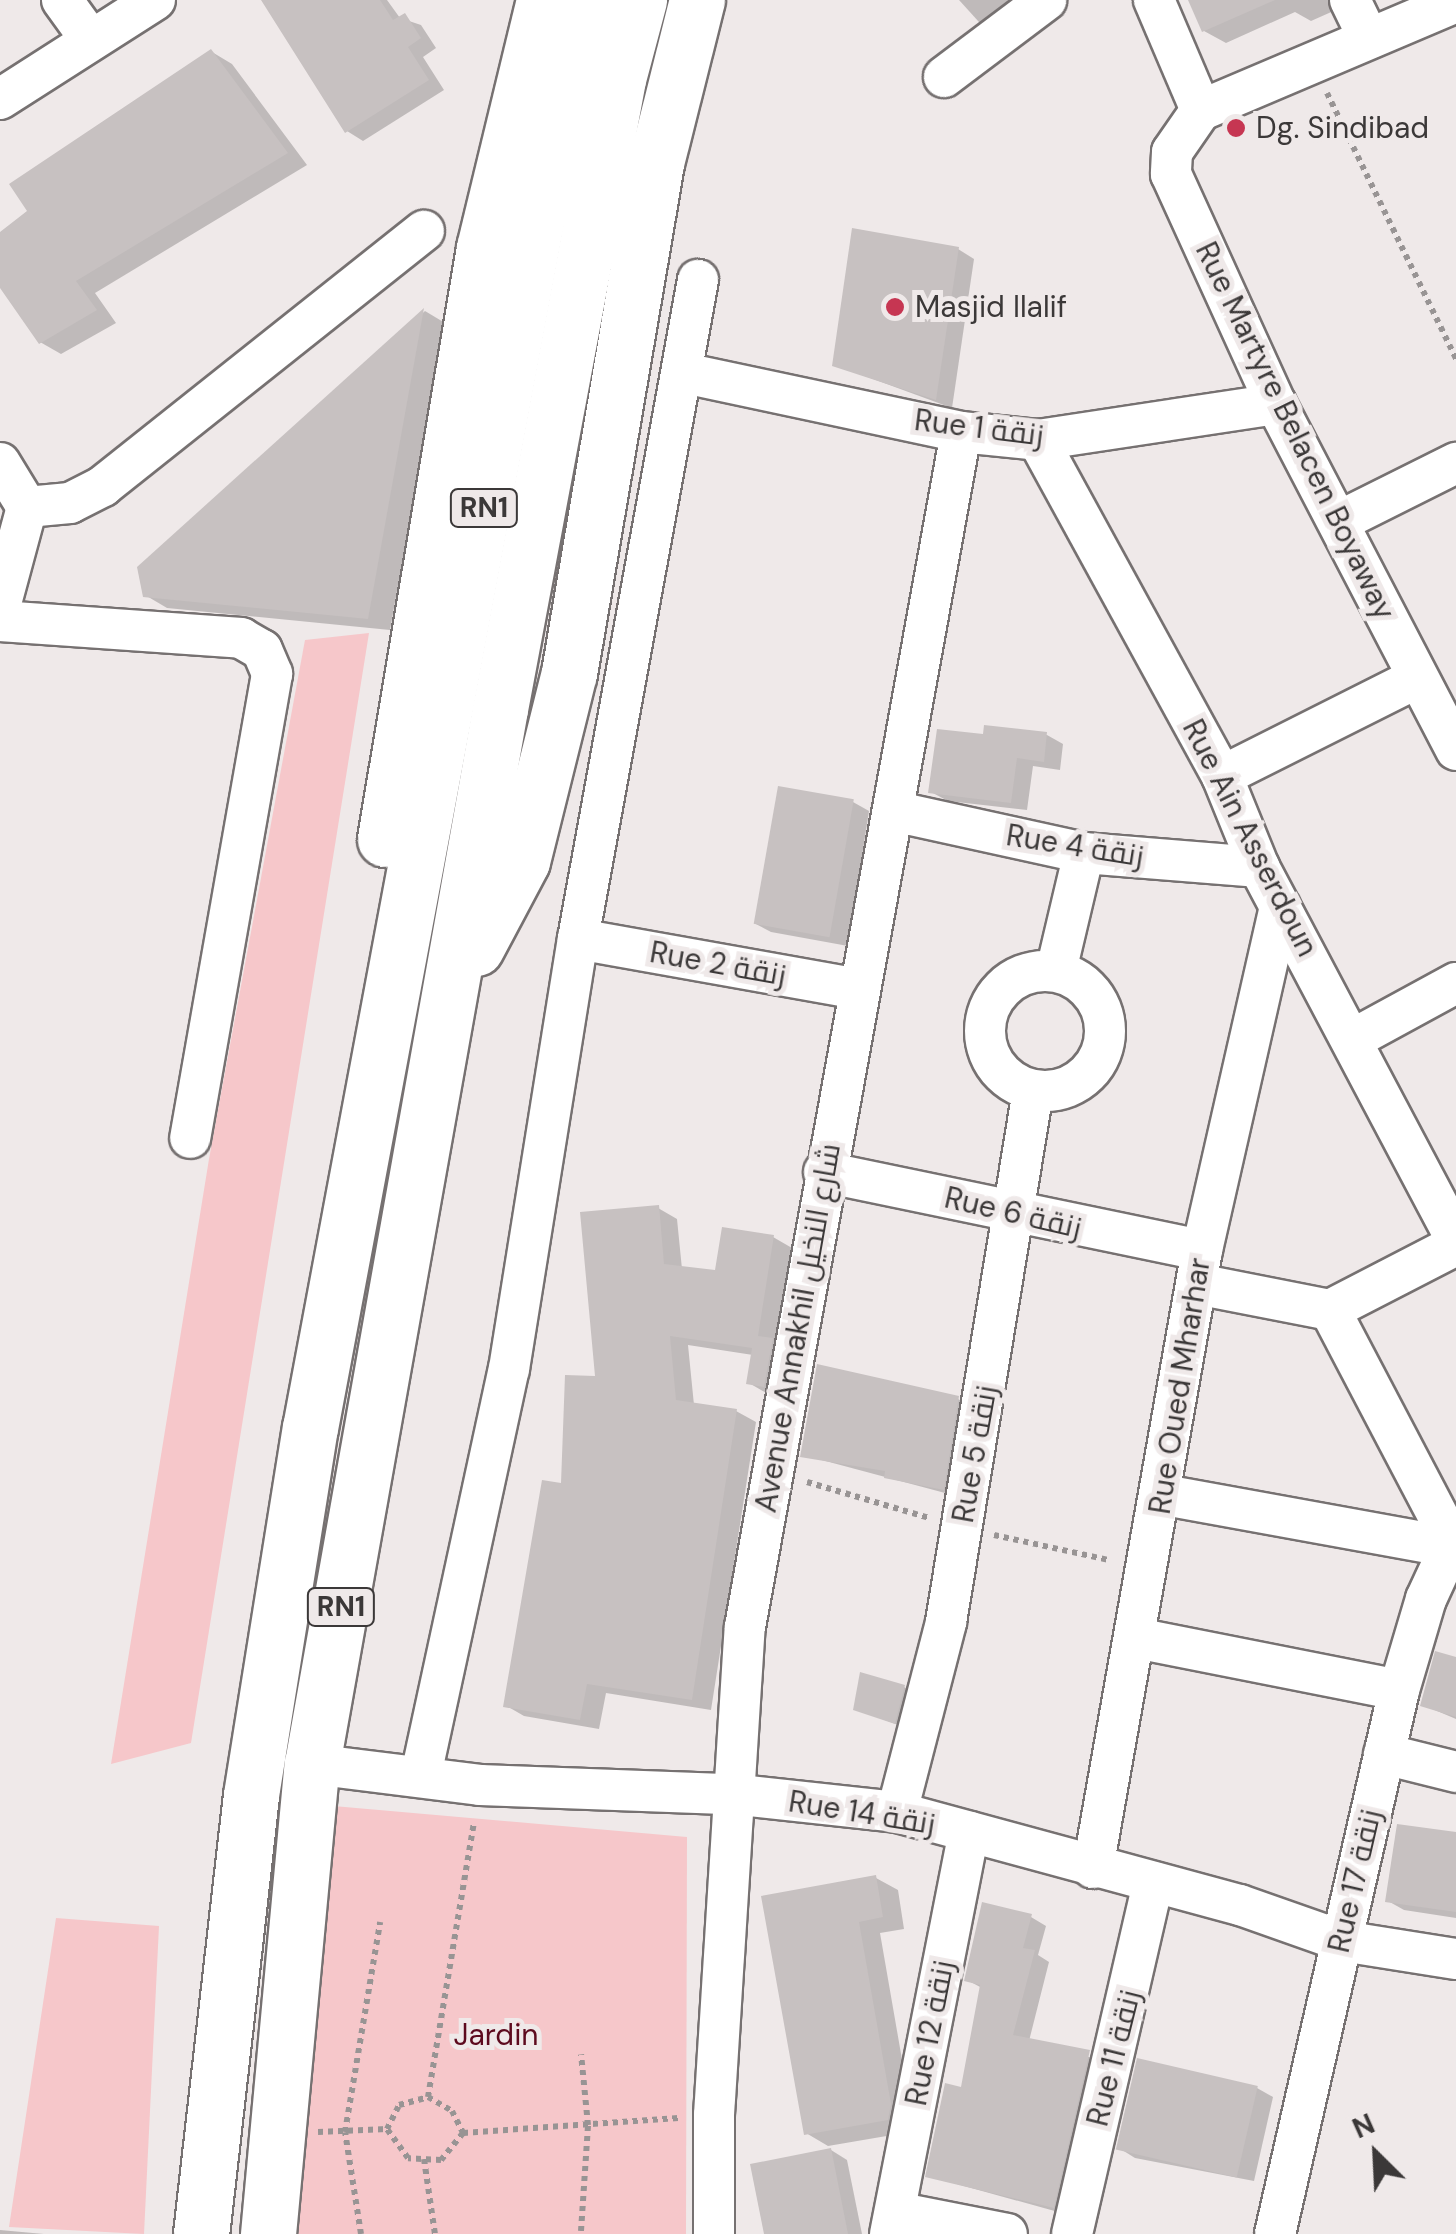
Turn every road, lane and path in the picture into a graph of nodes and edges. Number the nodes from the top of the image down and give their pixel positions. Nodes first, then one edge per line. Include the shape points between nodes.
1 (62, 0) edge
2 (155, 0) edge
3 (544, 0) edge
4 (590, 0) edge
5 (640, 0) edge
6 (697, 0) edge
7 (1046, 0) edge
8 (1154, 0) edge
9 (1350, 0) edge
10 (1456, 2) edge
11 (1369, 39) junction
12 (90, 40) junction
13 (1311, 61) junction
14 (944, 76) dead end
15 (0, 99) edge
16 (1202, 110) junction
17 (424, 231) dead end
18 (698, 280) dead end
19 (1456, 359) edge
20 (684, 372) junction
21 (1276, 404) junction
22 (961, 432) junction
23 (1038, 440) junction
24 (0, 463) edge
25 (1456, 463) edge
26 (27, 507) junction
27 (1340, 521) junction
28 (0, 607) edge
29 (0, 621) edge
30 (1417, 678) junction
31 (1456, 750) edge
32 (1222, 776) junction
33 (893, 811) junction
34 (1084, 853) junction
35 (1259, 868) junction
36 (1280, 907) junction
37 (578, 939) junction
38 (1056, 972) junction
39 (1456, 983) edge
40 (455, 986) junction
41 (859, 990) junction
42 (384, 1016) junction
43 (1354, 1038) junction
44 (1033, 1091) junction
45 (190, 1138) dead end
46 (824, 1172) junction
47 (1018, 1212) junction
48 (1456, 1242) edge
49 (1199, 1267) junction
50 (1330, 1310) junction
51 (1164, 1495) junction
52 (1452, 1541) edge
53 (1136, 1638) junction
54 (1399, 1690) junction
55 (1384, 1754) junction
56 (312, 1764) junction
57 (1456, 1772) edge
58 (421, 1776) junction
59 (480, 1784) junction
60 (731, 1794) junction
61 (897, 1812) junction
62 (969, 1832) junction
63 (1093, 1868) junction
64 (1153, 1882) junction
65 (380, 1922) dead end
66 (1342, 1940) junction
67 (1456, 1958) edge
68 (581, 2054) dead end
69 (428, 2096) junction
70 (714, 2114) junction
71 (588, 2125) junction
72 (387, 2129) junction
73 (277, 2131) junction
74 (346, 2132) junction
75 (463, 2133) junction
76 (424, 2158) junction
77 (893, 2223) edge
78 (580, 2231) dead end
79 (200, 2234) edge
80 (268, 2234) edge
81 (361, 2234) edge
82 (435, 2234) edge
83 (714, 2234) edge
84 (1007, 2234) edge
85 (1072, 2234) edge
86 (1275, 2234) edge

1 - 12 street
2 - 12 street
3 - 42 highway via 484,248 378,880
4 - 42 highway, RN1 via 535,227 430,803
5 - 40 highway, RN1 via 618,79
6 - 40 highway via 656,163 565,692 522,861
7 - 14 street
8 - 16 street
9 - 11 street
10 - 11 street
11 - 13 street
12 - 15 street
13 - 16 street
13 - 19 path
16 - 21 street, Rue Martyre Belacen Boyaway via 1172,152 1170,174
17 - 26 street via 102,486 70,502
18 - 20 street
20 - 22 street, Rue 1 زنقة
20 - 37 street
21 - 23 street, Rue 1 زنقة
21 - 27 street, Rue Martyre Belacen Boyaway
22 - 23 street, Rue 1 زنقة
22 - 33 street, Avenue Annakhil شارع النخيل
23 - 32 street, Rue Ain Asserdoun
24 - 26 street
25 - 27 street
26 - 28 street
27 - 30 street, Rue Martyre Belacen Boyaway
29 - 45 street via 241,638 262,650 272,674
30 - 31 street, Rue Martyre Belacen Boyaway
30 - 32 street
32 - 35 street, Rue Ain Asserdoun
33 - 34 street, Rue 4 زنقة
33 - 41 street, Avenue Annakhil شارع النخيل
34 - 35 street, Rue 4 زنقة
34 - 38 street
35 - 36 street, Rue Ain Asserdoun
36 - 43 street, Rue Ain Asserdoun
36 - 49 street, Rue Oued Mharhar
37 - 41 street, Rue 2 زنقة
37 - 58 street via 509,1369
38 - 44 street via 1089,989 1100,1005 1104,1042 1098,1060 1070,1086
38 - 44 street via 1018,976 991,1002 985,1020 989,1057 1000,1072
39 - 43 street
40 - 56 highway, RN1
41 - 46 street, Avenue Annakhil شارع النخيل
42 - 79 highway, RN1 via 251,1795
43 - 48 street, Rue Ain Asserdoun
44 - 47 street, Rue 5 زنقة
46 - 47 street, Rue 6 زنقة
46 - 60 street, Avenue Annakhil شارع النخيل via 745,1627
47 - 49 street, Rue 6 زنقة
47 - 61 street, Rue 5 زنقة via 946,1622
48 - 50 street
49 - 50 street, Rue 6 زنقة
49 - 51 street, Rue Oued Mharhar
50 - 52 street
51 - 52 street
51 - 53 street, Rue Oued Mharhar
52 - 54 street, Rue 17 زنقة via 1426,1598
53 - 54 street
53 - 63 street, Rue Oued Mharhar
54 - 55 street, Rue 17 زنقة
55 - 57 street
55 - 66 street, Rue 17 زنقة
56 - 58 street, Rue 14 زنقة
56 - 73 highway, RN1
58 - 59 street, Rue 14 زنقة
59 - 60 street, Rue 14 زنقة
59 - 69 path
60 - 61 street, Rue 14 زنقة
60 - 70 street, Avenue Annakhil شارع النخيل
61 - 62 street, Rue 14 زنقة
62 - 63 street, Rue 14 زنقة
62 - 77 street, Rue 12 زنقة
63 - 64 street, Rue 14 زنقة
64 - 66 street, Rue 14 زنقة
64 - 85 street, Rue 11 زنقة
65 - 74 path
66 - 67 street, Rue 14 زنقة
66 - 86 street, Rue 17 زنقة
68 - 71 path
69 - 72 path via 399,2105
69 - 75 path via 452,2112
70 - 71 path
70 - 83 street, Avenue Annakhil شارع النخيل
71 - 75 path
71 - 78 path
72 - 74 path
72 - 76 path via 408,2158
73 - 74 path
73 - 80 highway, RN1
74 - 81 path
75 - 76 path via 441,2160
76 - 82 path
77 - 84 street

